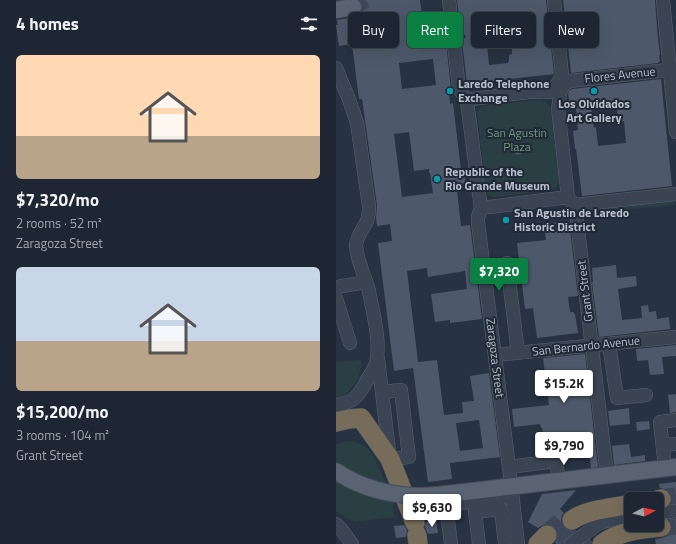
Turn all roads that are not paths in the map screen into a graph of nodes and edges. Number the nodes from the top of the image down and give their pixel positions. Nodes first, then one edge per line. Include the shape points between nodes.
1 (449, 0) edge
2 (554, 0) edge
3 (663, 0) edge
4 (336, 2) edge
5 (351, 4) edge
6 (336, 10) edge
7 (336, 68) edge
8 (673, 69) edge
9 (563, 81) junction
10 (550, 92) junction
11 (467, 101) junction
12 (558, 108) junction
13 (676, 132) edge
14 (676, 194) edge
15 (571, 201) junction
16 (481, 208) junction
17 (507, 263) dead end
18 (366, 282) junction
19 (336, 287) edge
20 (336, 298) edge
21 (676, 336) edge
22 (350, 343) dead end
23 (609, 344) junction
24 (591, 346) junction
25 (518, 353) junction
26 (495, 355) junction
27 (377, 356) junction
28 (382, 392) junction
29 (646, 395) dead end
30 (336, 405) edge
31 (676, 420) edge
32 (336, 422) edge
33 (676, 444) edge
34 (662, 445) junction
35 (390, 459) junction
36 (509, 467) junction
37 (671, 468) edge
38 (336, 471) edge
39 (607, 475) junction
40 (559, 481) junction
41 (447, 494) junction
42 (506, 497) junction
43 (624, 505) edge
44 (624, 511) edge
45 (624, 518) edge
46 (336, 524) edge
47 (624, 525) edge
48 (582, 529) edge
49 (626, 532) edge
50 (416, 534) edge
51 (551, 541) edge
52 (352, 544) edge
53 (451, 544) edge
54 (479, 544) edge
55 (505, 544) edge
56 (518, 544) edge

1 - 11 street, Zaragoza Street via 459,88
2 - 9 street, Grant Street
3 - 8 street
4 - 5 main road
5 - 6 main road
7 - 18 street via 354,111 369,206 368,220 356,244 356,252
8 - 9 street, Flores Avenue
8 - 13 street
9 - 10 street
9 - 12 street, Grant Street
10 - 11 street via 529,92
10 - 12 street, Grant Street
11 - 16 street, Zaragoza Street
12 - 15 street, Grant Street
14 - 15 street
15 - 16 street
15 - 24 street, Grant Street via 576,212
16 - 26 street, Zaragoza Street via 478,223
17 - 25 street
18 - 19 street
18 - 27 street via 377,335
20 - 22 street
21 - 23 street, San Bernardo Avenue
23 - 24 street, San Bernardo Avenue
23 - 29 street via 617,398
24 - 25 street, San Bernardo Avenue
24 - 39 street, Grant Street
25 - 26 street, San Bernardo Avenue
26 - 36 street, Zaragoza Street
27 - 28 street
27 - 30 street via 374,368 355,399
28 - 35 street
28 - 35 street via 401,390 408,457
31 - 34 street via 660,422
32 - 35 highway via 361,418
33 - 34 street
34 - 37 street
35 - 50 highway
36 - 40 street via 556,461
36 - 42 street, Zaragoza Street
37 - 39 main road
38 - 41 main road, bridge via 371,488 398,495
39 - 40 main road
40 - 42 main road
41 - 42 main road
41 - 53 street
42 - 54 street via 475,512
42 - 55 street
42 - 56 street, Zaragoza Street
43 - 48 highway via 578,516
44 - 48 highway via 598,516
45 - 51 street via 606,521
46 - 52 street
47 - 48 highway via 601,532
48 - 49 highway via 606,541

